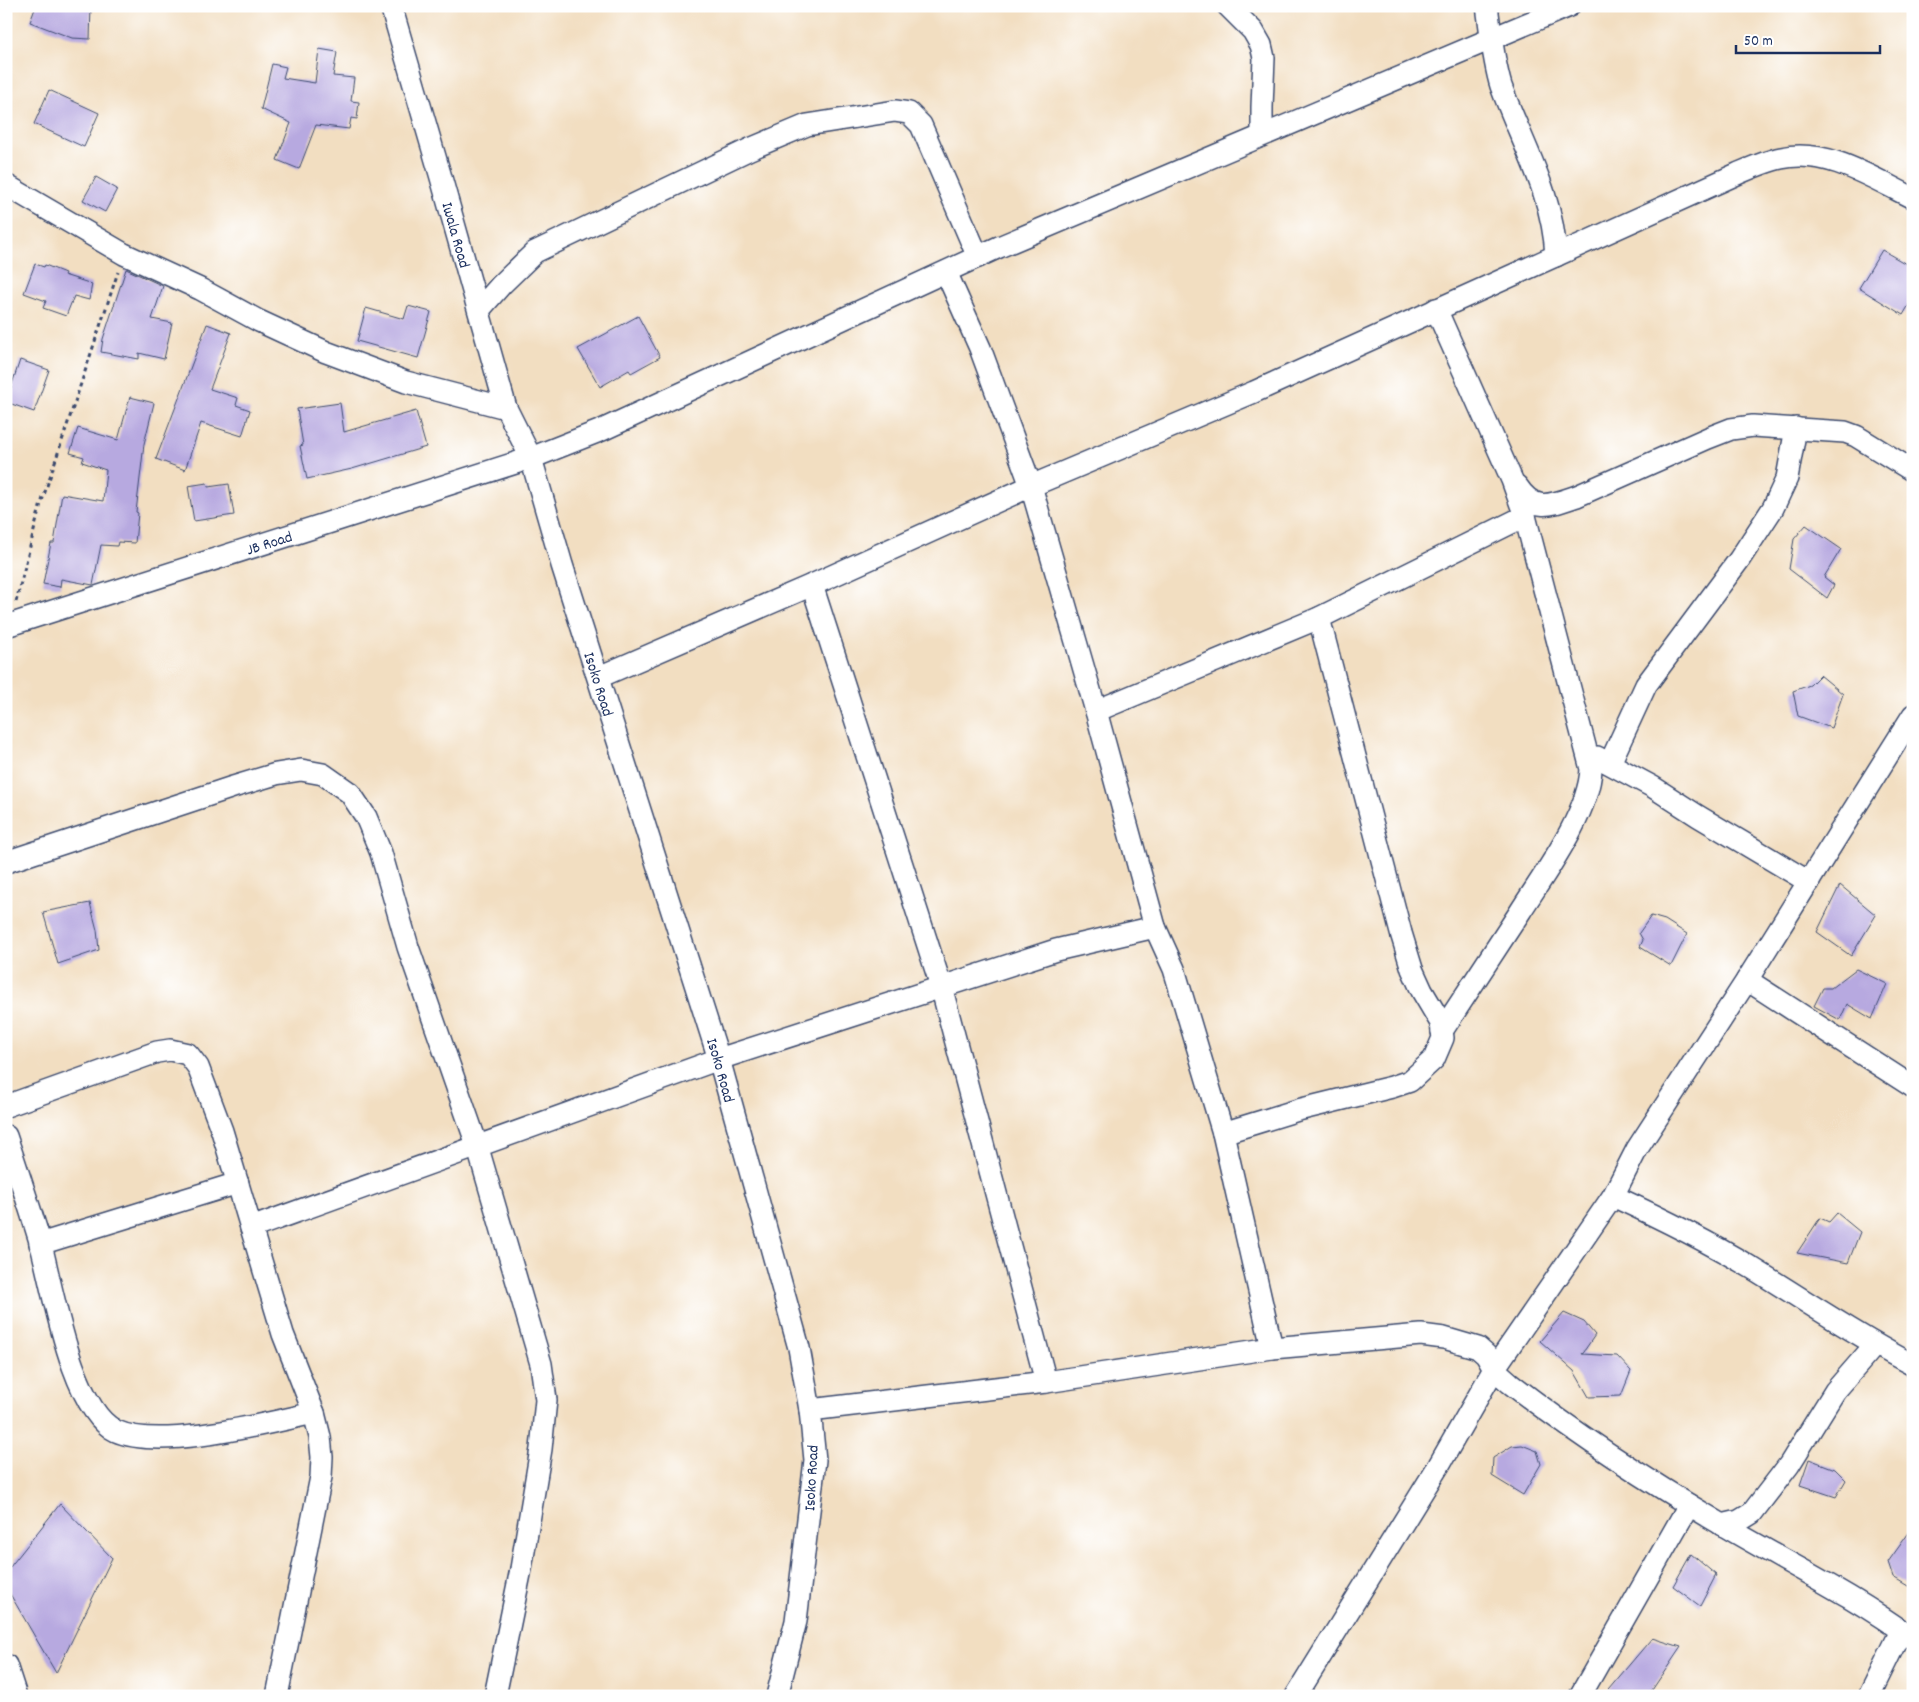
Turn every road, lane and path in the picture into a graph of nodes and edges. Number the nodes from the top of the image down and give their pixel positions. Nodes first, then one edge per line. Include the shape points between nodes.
1 (391, 6) edge
2 (1228, 6) edge
3 (1487, 6) edge
4 (1568, 6) edge
5 (1491, 38) junction
6 (1262, 135) junction
7 (6, 185) edge
8 (1913, 198) edge
9 (124, 254) junction
10 (1556, 256) junction
11 (978, 257) junction
12 (946, 272) junction
13 (1436, 309) junction
14 (479, 310) junction
15 (506, 408) junction
16 (1796, 428) junction
17 (531, 458) junction
18 (1913, 471) edge
19 (1512, 480) junction
20 (1031, 486) junction
21 (1525, 516) junction
22 (812, 585) junction
23 (1320, 618) junction
24 (8, 625) edge
25 (599, 677) junction
26 (1096, 711) junction
27 (1913, 715) edge
28 (1588, 753) junction
29 (1610, 763) junction
30 (6, 862) edge
31 (1809, 882) junction
32 (1155, 927) junction
33 (1747, 980) junction
34 (941, 986) junction
35 (1442, 1031) junction
36 (719, 1059) junction
37 (1913, 1087) edge
38 (6, 1106) edge
39 (1223, 1133) junction
40 (6, 1136) edge
41 (477, 1145) junction
42 (238, 1183) junction
43 (1613, 1196) junction
44 (251, 1228) junction
45 (40, 1244) junction
46 (1875, 1346) junction
47 (1272, 1348) junction
48 (1913, 1365) edge
49 (1494, 1369) junction
50 (1046, 1382) junction
51 (810, 1410) junction
52 (314, 1413) junction
53 (1689, 1505) junction
54 (1722, 1525) junction
55 (1907, 1635) edge
56 (6, 1665) edge
57 (16, 1696) edge
58 (277, 1696) edge
59 (495, 1696) edge
60 (777, 1696) edge
61 (1296, 1696) edge
62 (1580, 1696) edge
63 (1869, 1696) edge

1 - 14 street, Iwala Road
2 - 6 street via 1262,45
3 - 5 street
4 - 5 street, JB Road
5 - 6 street, JB Road
5 - 10 street via 1501,85 1548,204
6 - 11 street, JB Road
7 - 9 street
8 - 10 street via 1844,164 1808,156 1781,158 1737,174
9 - 15 street via 326,352 406,382
9 - 24 path via 40,507
10 - 13 street
11 - 12 street, JB Road
11 - 14 street via 921,125 908,113 895,110 808,125 750,149 535,252
12 - 17 street, JB Road via 602,430
12 - 20 street via 980,348
13 - 19 street
13 - 20 street via 1254,392
14 - 15 street, Iwala Road
15 - 17 street, Iwala Road
16 - 18 street via 1845,432 1856,436
16 - 19 street via 1753,426 1731,429 1577,496 1551,504 1540,505 1527,500
16 - 29 street via 1787,478 1774,508 1646,685
17 - 24 street, JB Road
17 - 25 street, Isoko Road
19 - 21 street
20 - 22 street
20 - 26 street
21 - 23 street
21 - 28 street
22 - 25 street
22 - 34 street
23 - 26 street
23 - 35 street via 1401,933 1412,969
25 - 36 street, Isoko Road
26 - 32 street
27 - 31 street
28 - 29 street
28 - 35 street via 1591,769 1586,798 1558,852
29 - 31 street
30 - 41 street via 276,774 301,770 323,774 350,793 370,826
31 - 33 street
32 - 34 street via 1056,950
32 - 39 street via 1174,969
33 - 37 street
33 - 43 street via 1637,1149
34 - 36 street
34 - 50 street
35 - 39 street via 1441,1045 1434,1059 1410,1081
36 - 41 street
36 - 51 street, Isoko Road via 799,1348
38 - 42 street via 143,1056 179,1051 188,1054 198,1066
39 - 47 street
40 - 45 street
41 - 44 street
41 - 59 street via 541,1364 546,1400 522,1560
42 - 44 street
42 - 45 street
43 - 46 street via 1678,1226
43 - 49 street
44 - 52 street via 283,1334
45 - 52 street via 78,1380 101,1418 116,1430 154,1438 192,1436
46 - 48 street
46 - 54 street via 1835,1391 1789,1465 1752,1513
47 - 49 street via 1421,1335 1450,1339 1478,1348
47 - 50 street
49 - 53 street via 1613,1458
49 - 61 street via 1439,1465
50 - 51 street
51 - 60 street, Isoko Road via 814,1470 796,1621
52 - 58 street via 320,1437 321,1477
53 - 54 street
53 - 62 street
54 - 55 street via 1829,1584
55 - 63 street
56 - 57 street

